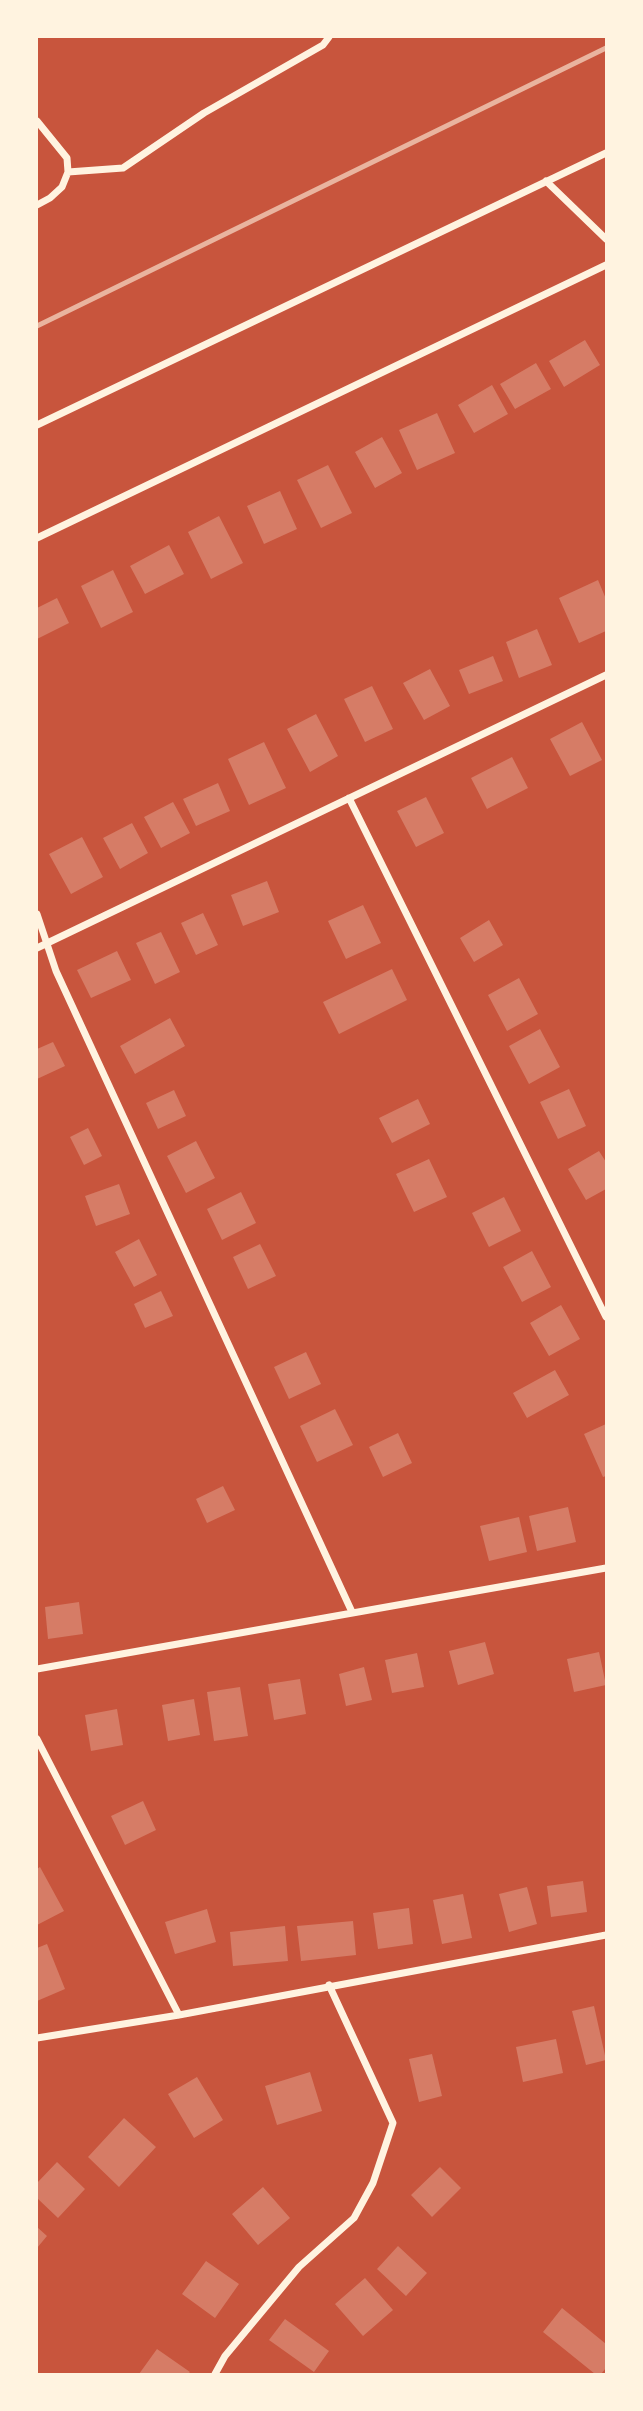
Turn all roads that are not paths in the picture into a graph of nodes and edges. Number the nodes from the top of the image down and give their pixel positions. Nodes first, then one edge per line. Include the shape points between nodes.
1 (329, 37) edge
2 (37, 121) edge
3 (606, 153) edge
4 (68, 172) junction
5 (547, 181) junction
6 (37, 205) edge
7 (606, 239) edge
8 (606, 264) edge
9 (37, 425) edge
10 (37, 538) edge
11 (606, 676) edge
12 (349, 797) junction
13 (37, 914) edge
14 (48, 942) junction
15 (37, 948) edge
16 (606, 1317) edge
17 (606, 1568) edge
18 (352, 1612) junction
19 (37, 1669) edge
20 (37, 1739) edge
21 (606, 1935) edge
22 (329, 1985) junction
23 (179, 2015) junction
24 (37, 2038) edge
25 (215, 2374) edge

1 - 4 street via 123,168
2 - 4 street via 67,158
3 - 5 street
4 - 6 street via 62,187
5 - 7 street
5 - 9 street
8 - 10 street
11 - 12 street
12 - 14 street
12 - 16 street
13 - 14 street
14 - 15 street
14 - 18 street via 56,971
17 - 18 street
18 - 19 street
20 - 23 street
21 - 22 street
22 - 23 street
22 - 25 street via 393,2123 373,2183 354,2218 299,2267
23 - 24 street

